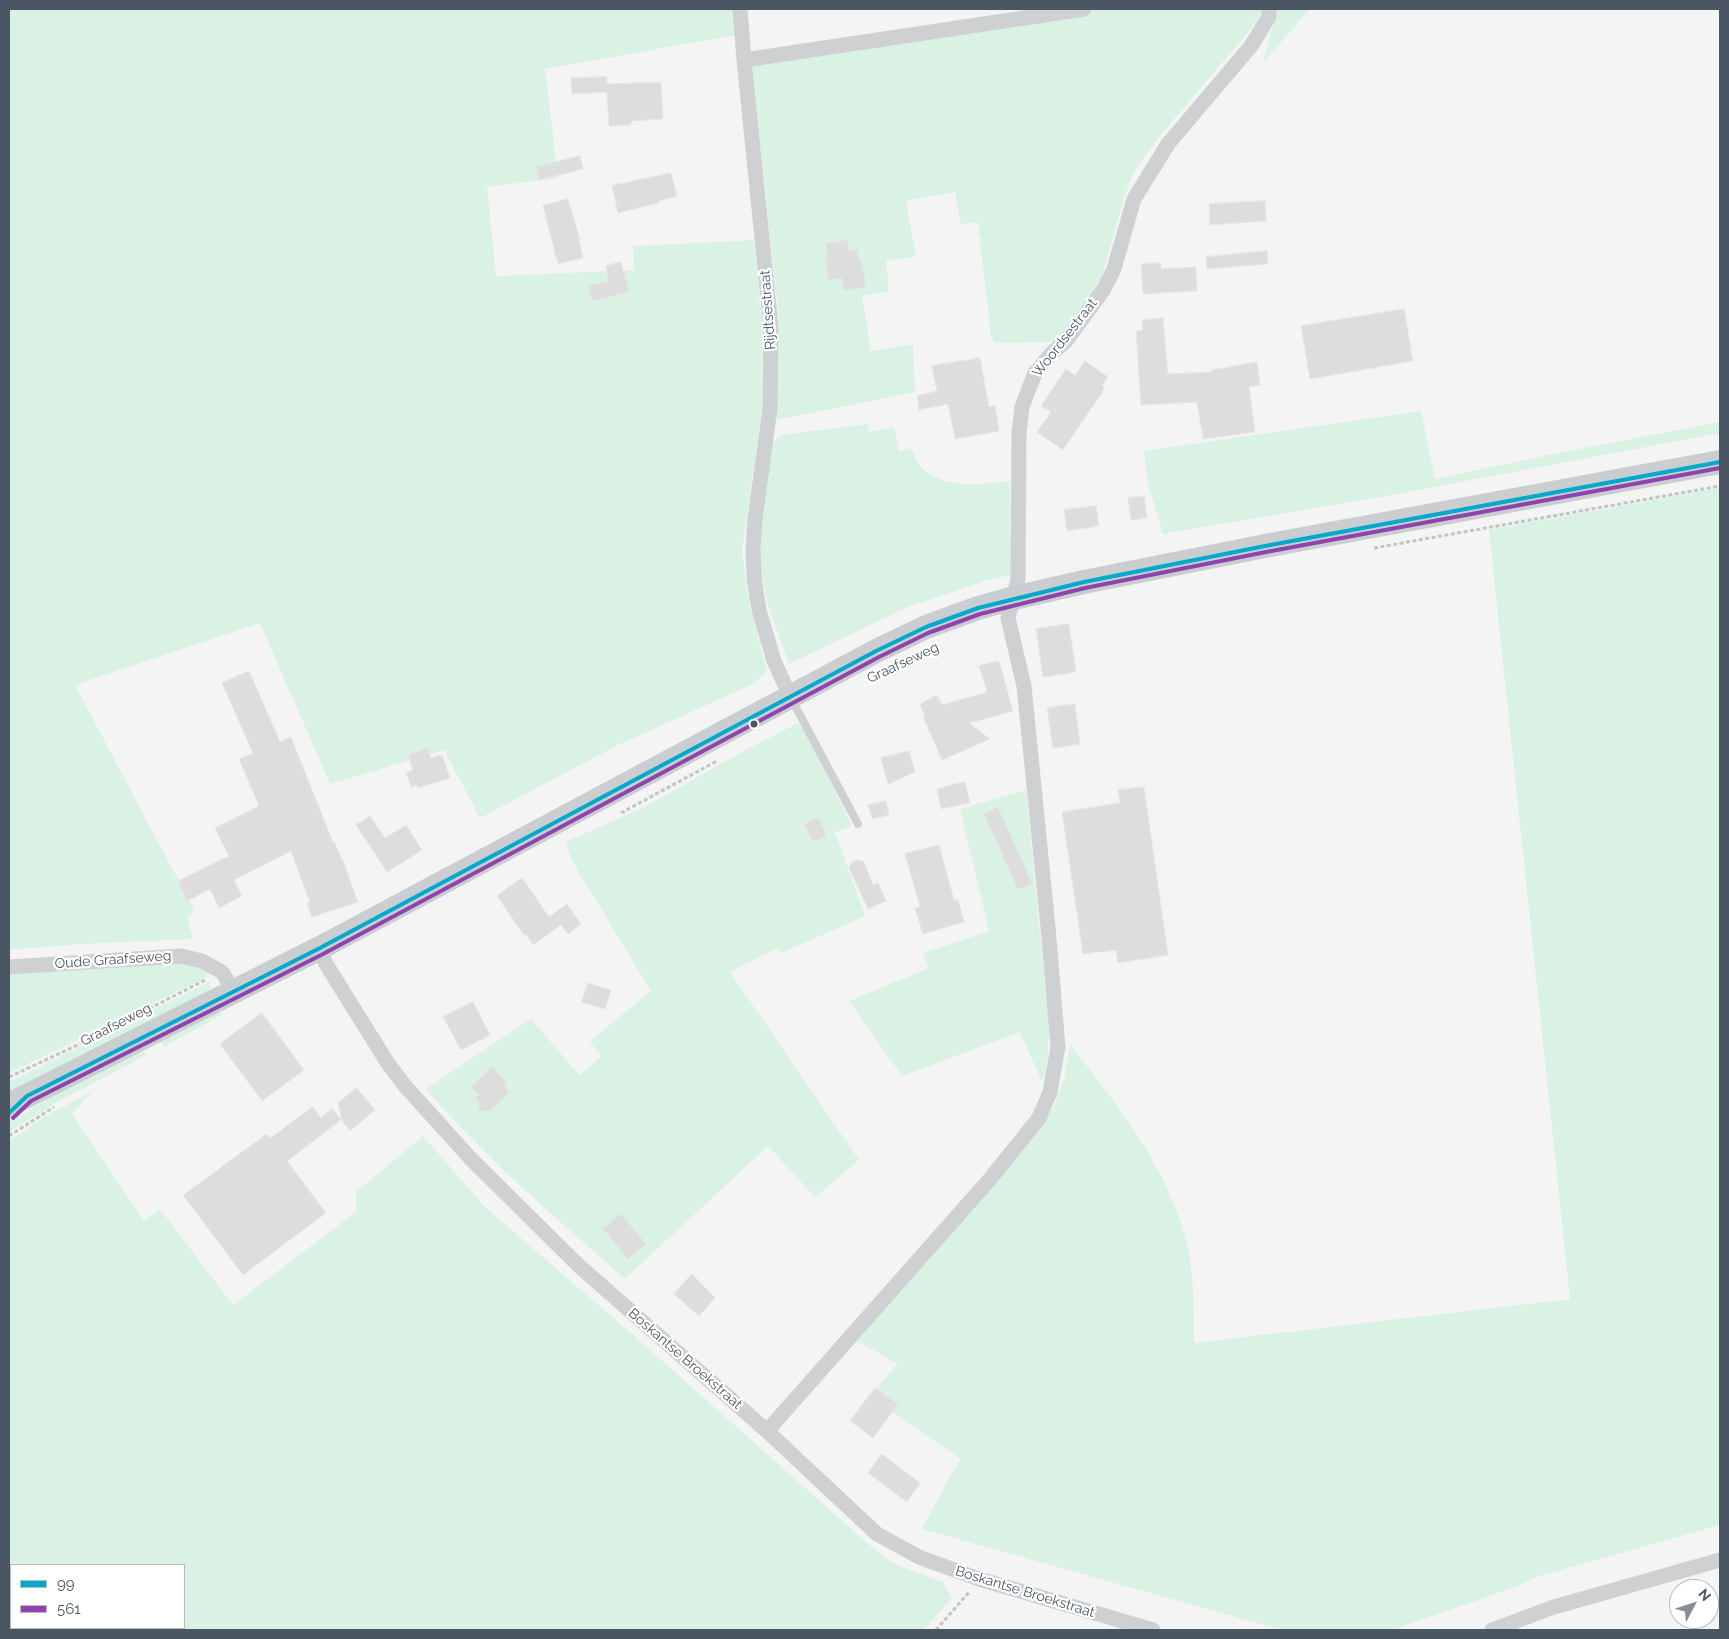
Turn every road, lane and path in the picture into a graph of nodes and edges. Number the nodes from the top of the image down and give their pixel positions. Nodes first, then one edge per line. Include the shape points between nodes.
1 (740, 9) edge
2 (1084, 9) edge
3 (1269, 9) edge
4 (744, 60) junction
5 (1720, 462) edge
6 (1014, 598) junction
7 (790, 696) junction
8 (858, 824) dead end
9 (320, 948) junction
10 (9, 967) edge
11 (228, 981) junction
12 (9, 1077) edge
13 (18, 1100) edge
14 (9, 1113) edge
15 (767, 1431) junction
16 (1720, 1560) edge
17 (980, 1579) junction
18 (936, 1630) edge
19 (1153, 1630) edge
20 (1492, 1630) edge

1 - 4 street, Rijdtsestraat
2 - 4 street
3 - 6 street, Woordsestraat via 1269,17 1251,46 1168,144 1134,199 1114,270 1104,289 1066,341 1035,373 1022,407 1018,579
4 - 7 street, Rijdtsestraat via 771,327 770,408 754,519 754,578 774,661
5 - 6 main road, Graafseweg via 1140,570
6 - 7 main road, Graafseweg via 926,627
6 - 15 street, Woordsestraat via 1008,618 1024,686 1058,1047 1050,1092 1039,1118 990,1179
7 - 8 lane
7 - 9 main road, Graafseweg
9 - 11 main road, Graafseweg
9 - 15 street, Boskantse Broekstraat via 326,964 387,1062 451,1137 578,1265
10 - 11 street, Oude Graafseweg via 181,956 202,961
11 - 12 path, Graafseweg
11 - 13 main road, Graafseweg
13 - 14 main road, Graafseweg
15 - 17 street, Boskantse Broekstraat via 877,1534 918,1557
16 - 20 street via 1554,1607
17 - 18 path
17 - 19 street, Boskantse Broekstraat

